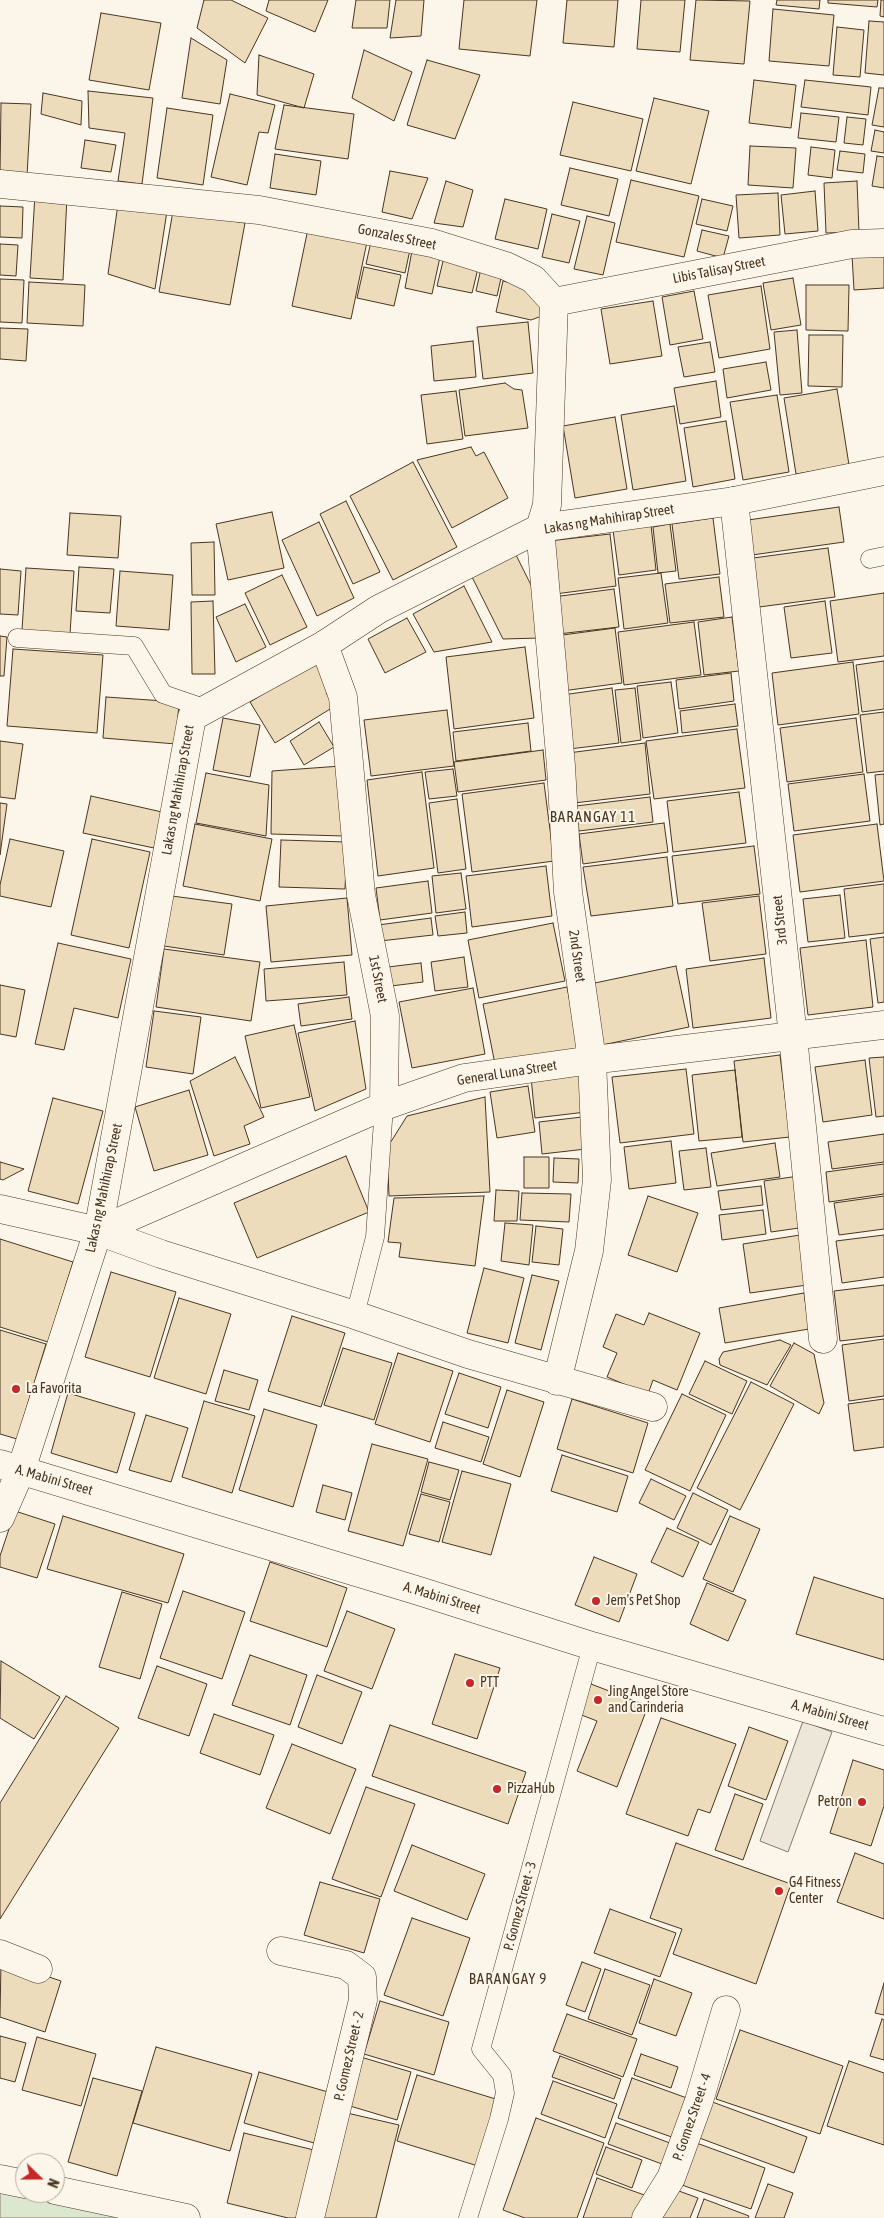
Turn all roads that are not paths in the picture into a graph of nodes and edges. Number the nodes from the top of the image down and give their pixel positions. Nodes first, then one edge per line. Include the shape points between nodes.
1 (0, 184) edge
2 (884, 243) edge
3 (554, 302) junction
4 (884, 471) edge
5 (734, 501) junction
6 (540, 528) junction
7 (17, 638) dead end
8 (324, 645) junction
9 (207, 709) junction
10 (884, 1025) edge
11 (793, 1036) junction
12 (592, 1060) junction
13 (384, 1106) junction
14 (0, 1209) edge
15 (98, 1231) junction
16 (355, 1316) junction
17 (823, 1338) dead end
18 (557, 1381) junction
19 (653, 1406) dead end
20 (11, 1467) edge
21 (0, 1518) edge
22 (592, 1646) junction
23 (884, 1731) edge
24 (282, 1951) dead end
25 (0, 1954) edge
26 (38, 1968) dead end
27 (726, 2010) dead end
28 (0, 2179) edge
29 (15, 2182) edge
30 (65, 2192) edge
31 (186, 2218) edge
32 (310, 2218) edge
33 (468, 2218) edge
34 (646, 2218) edge

1 - 3 street, Gonzales Street via 259,210 432,243 506,266 533,279
2 - 3 street, Libis Talisay Street via 852,244
3 - 6 street via 547,506
4 - 5 street, Lakas ng Mahihirap Street
5 - 6 street, Lakas ng Mahihirap Street
5 - 11 street, 3rd Street
6 - 8 street, Lakas ng Mahihirap Street via 379,609
6 - 12 street, 2nd Street via 561,766 568,892
7 - 9 lane via 134,646 163,694
8 - 9 street, Lakas ng Mahihirap Street
8 - 13 street, 1st Street via 342,697 361,895 385,1016
9 - 15 street, Lakas ng Mahihirap Street via 192,717
10 - 11 street, General Luna Street
11 - 12 street, General Luna Street
11 - 17 street, 3rd Street
12 - 13 street, General Luna Street via 464,1078
12 - 18 street, 2nd Street via 597,1180 588,1251
13 - 15 street, General Luna Street
13 - 16 lane, 1st Street via 375,1237
14 - 15 street
15 - 16 street
15 - 20 street, Lakas ng Mahihirap Street
16 - 18 street
18 - 19 street
20 - 21 street, Lakas ng Mahihirap Street
20 - 22 street, A. Mabini Street
22 - 23 street, A. Mabini Street
22 - 33 lane, P. Gomez Street - 3 via 481,2049 502,2075 505,2093
24 - 32 street, P. Gomez Street - 2 via 346,1965 362,1977 363,2000
25 - 26 street
27 - 34 street, P. Gomez Street - 4 via 699,2102 671,2178
28 - 29 street
30 - 31 street

